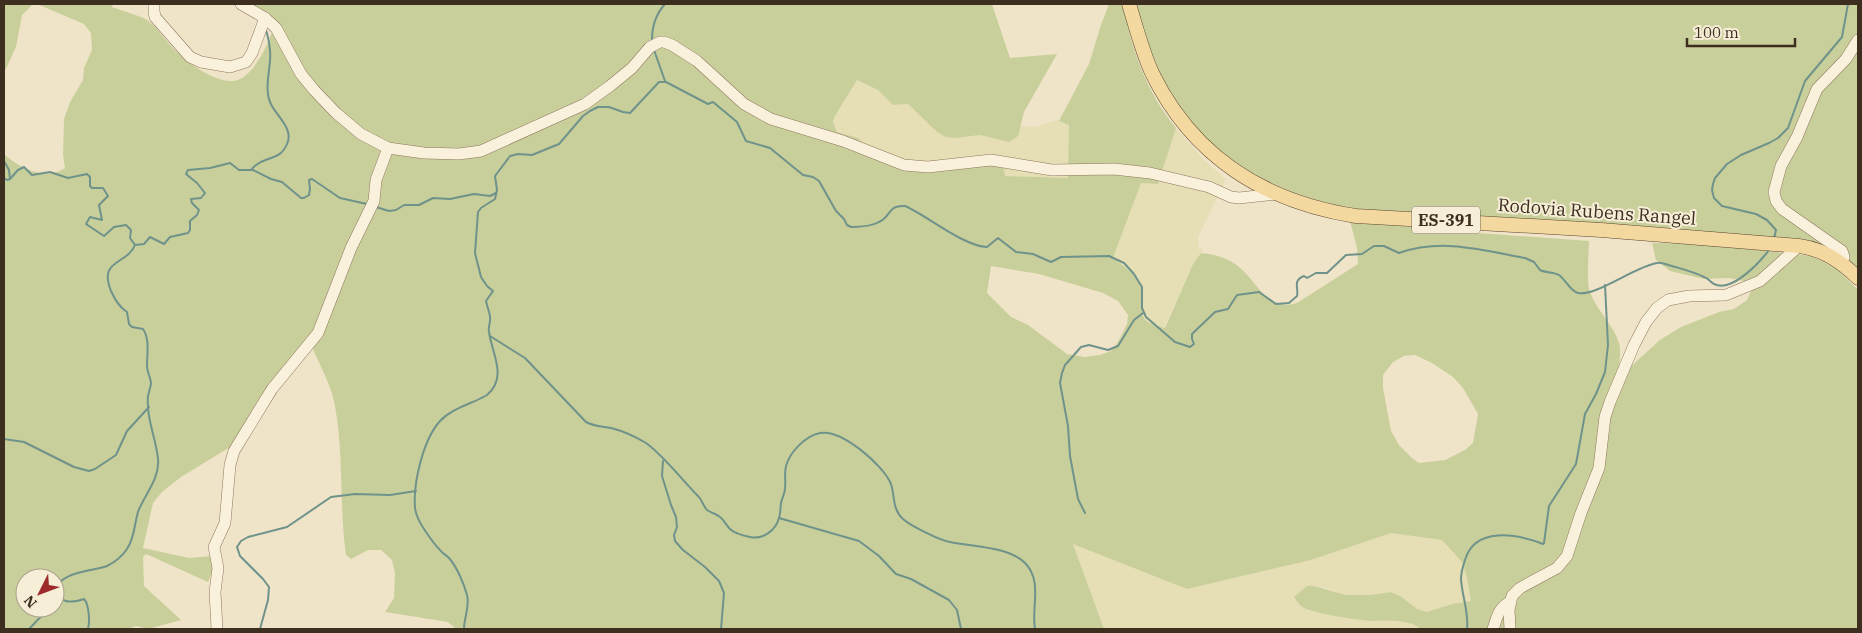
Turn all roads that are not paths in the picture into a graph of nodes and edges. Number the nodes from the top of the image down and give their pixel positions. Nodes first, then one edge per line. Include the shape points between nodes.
1 (154, 4) edge
2 (240, 4) edge
3 (1129, 4) edge
4 (265, 18) junction
5 (1858, 40) edge
6 (388, 148) junction
7 (1276, 194) junction
8 (1799, 246) junction
9 (1842, 264) junction
10 (1858, 278) edge
11 (1510, 602) junction
12 (217, 629) edge
13 (1493, 629) edge
14 (1510, 629) edge

1 - 4 street via 155,17 185,53 201,62 230,67 246,62
2 - 4 street
3 - 7 main road, Rodovia Rubens Rangel / ES-391 via 1152,71 1184,126 1219,160
4 - 6 street via 276,28 301,74 314,90 361,134
5 - 9 street via 1853,51 1817,90 1781,166 1774,192 1782,209 1842,252
6 - 7 street via 459,154 481,150 585,104 632,68 650,47 664,42 697,61 744,104 770,119 842,141 904,165 928,167 991,160 1052,170 1114,169 1150,173 1209,187 1231,197
6 - 12 street via 376,180 372,205 351,248 316,338 272,389 234,451 230,465 228,509 214,547 218,568 215,592
7 - 8 main road, Rodovia Rubens Rangel / ES-391 via 1312,207 1356,216
8 - 9 main road, Rodovia Rubens Rangel / ES-391 via 1821,252
8 - 11 street via 1760,281 1726,295 1668,300 1654,312 1640,333 1610,402 1599,468 1567,556 1551,572 1520,588
9 - 10 main road, Rodovia Rubens Rangel / ES-391
11 - 13 street via 1499,610
11 - 14 street

